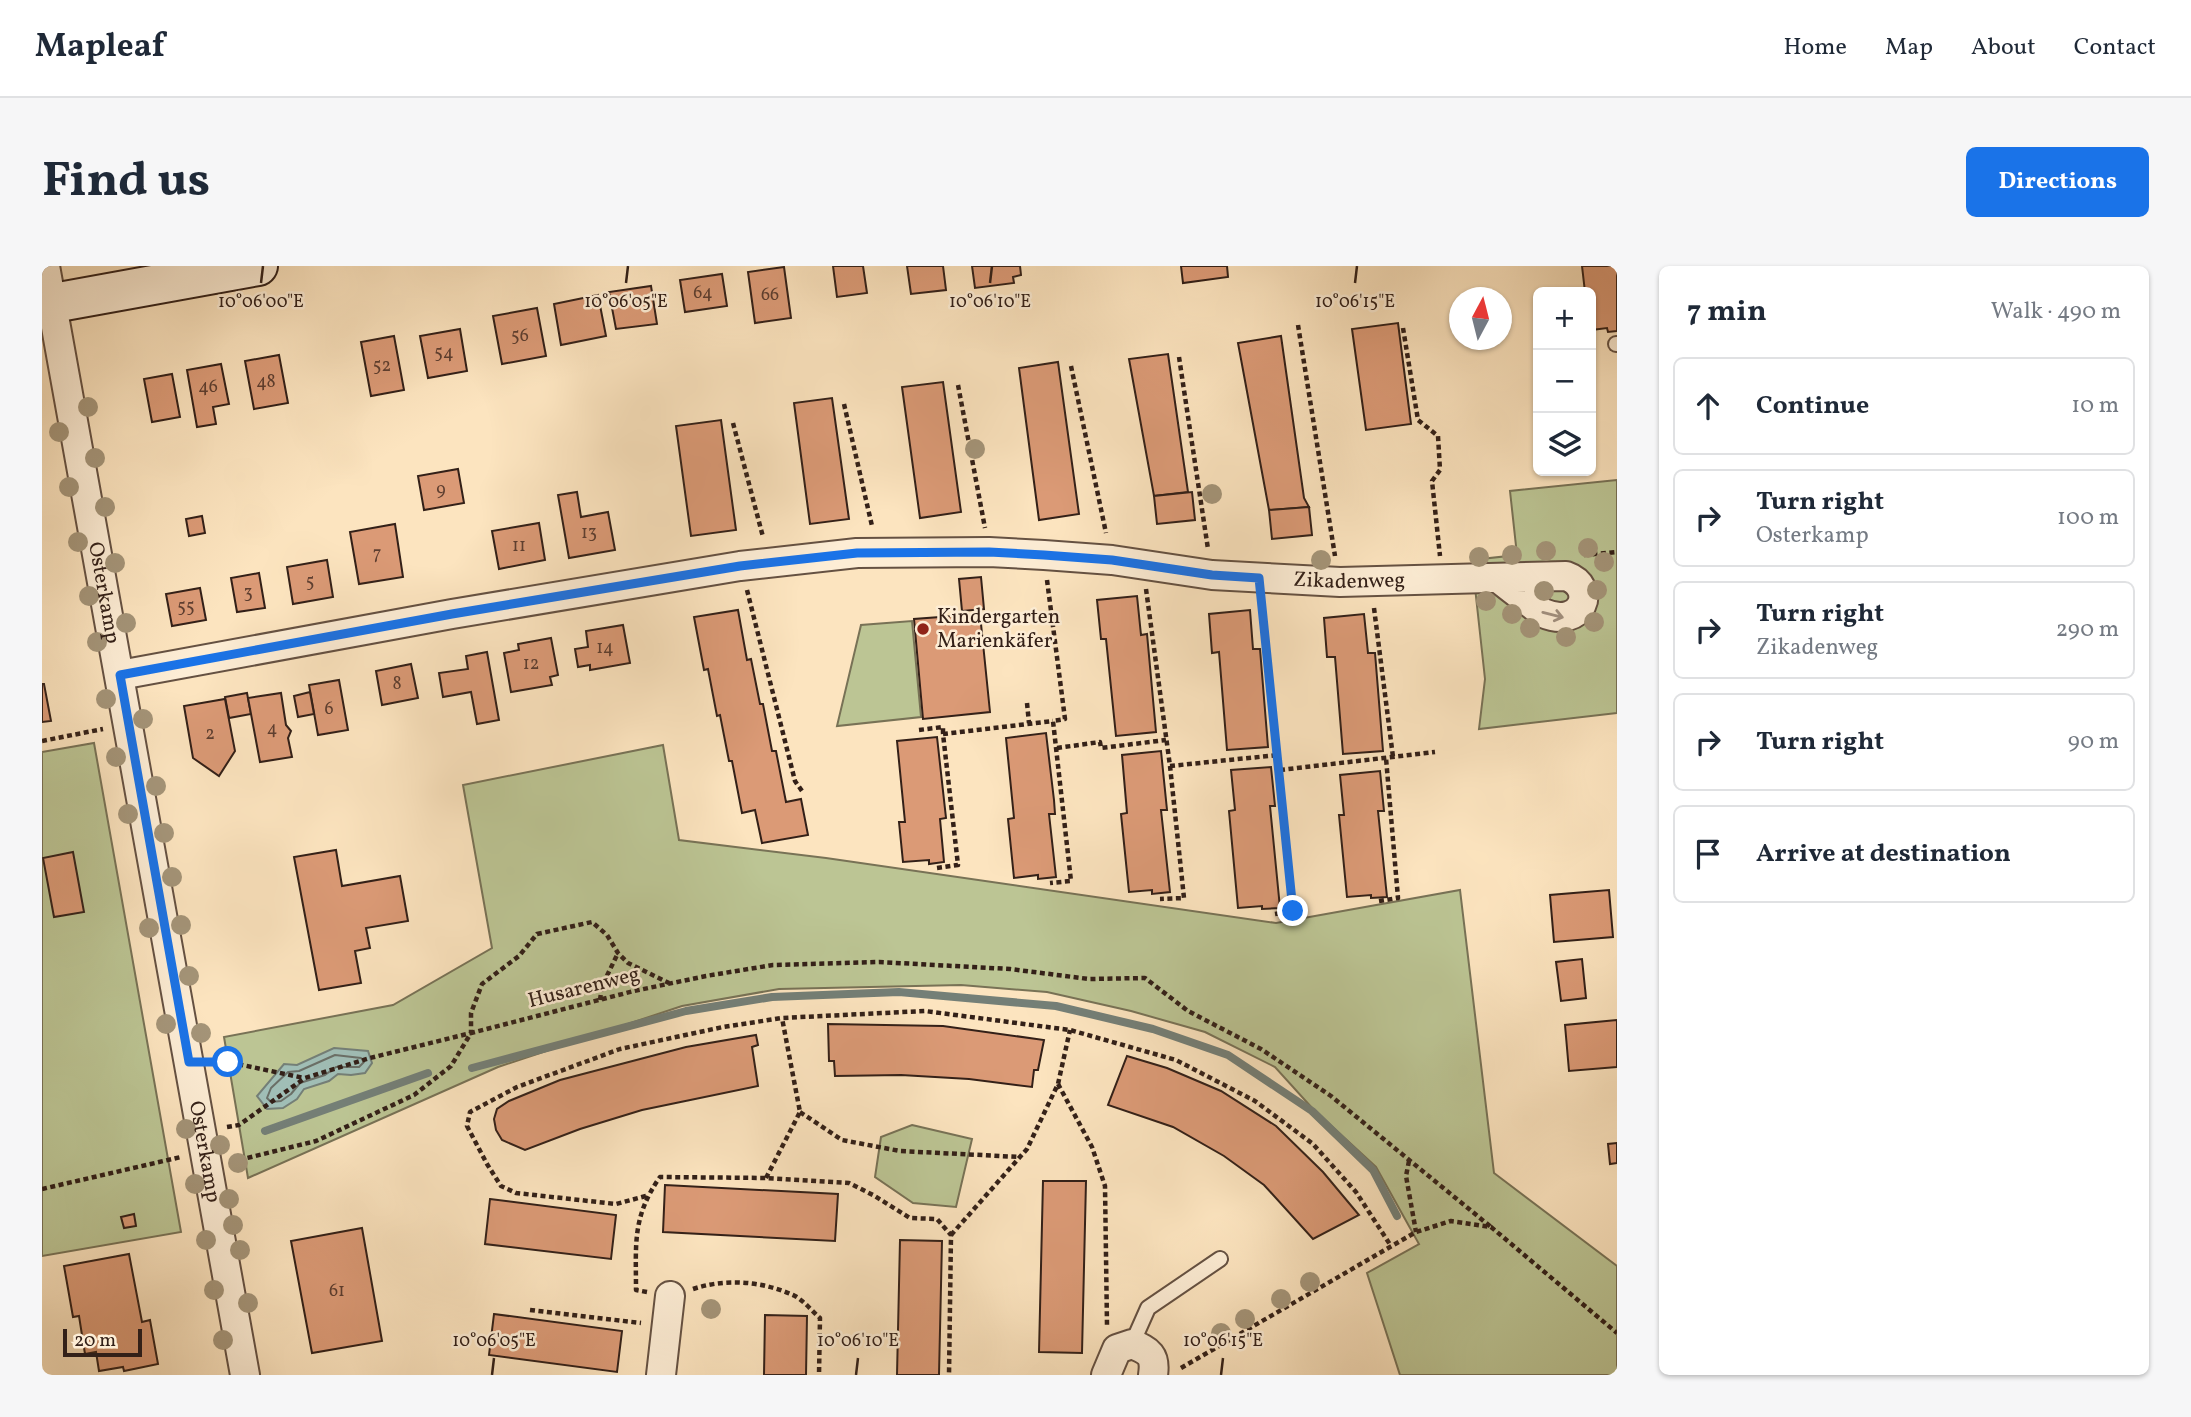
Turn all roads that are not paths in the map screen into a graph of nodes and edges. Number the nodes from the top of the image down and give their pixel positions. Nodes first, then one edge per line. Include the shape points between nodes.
1 (45, 266) edge
2 (258, 266) edge
3 (47, 304) edge
4 (1498, 578) dead end
5 (120, 675) junction
6 (1220, 1259) dead end
7 (670, 1296) road end
8 (1132, 1344) junction
9 (1107, 1371) edge
10 (1166, 1372) edge
11 (245, 1375) edge
12 (661, 1375) edge

1 - 3 street, Osterkamp
2 - 3 main road
3 - 5 street, Osterkamp
4 - 5 street, Zikadenweg via 1339,582 1212,575 1044,555 878,552 740,566
5 - 11 street, Osterkamp
6 - 8 lane via 1148,1308
7 - 12 street
8 - 9 street via 1117,1349
8 - 10 street via 1147,1350

